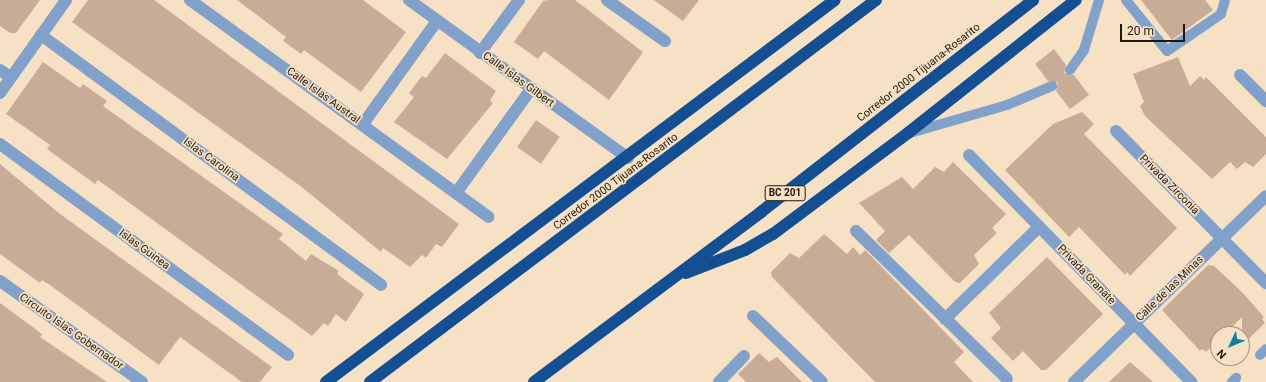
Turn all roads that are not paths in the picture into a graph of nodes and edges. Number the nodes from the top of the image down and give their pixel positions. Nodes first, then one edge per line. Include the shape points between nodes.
1 (66, 0) edge
2 (190, 0) edge
3 (409, 0) edge
4 (519, 0) edge
5 (607, 0) edge
6 (835, 0) edge
7 (876, 0) edge
8 (1033, 0) edge
9 (1076, 0) edge
10 (1099, 0) edge
11 (1126, 0) edge
12 (1225, 0) edge
13 (437, 21) junction
14 (41, 35) junction
15 (665, 41) dead end
16 (480, 53) junction
17 (0, 70) edge
18 (1070, 70) dead end
19 (1240, 75) dead end
20 (10, 78) junction
21 (1052, 86) dead end
22 (531, 89) junction
23 (0, 93) edge
24 (1266, 101) edge
25 (363, 124) junction
26 (1116, 131) dead end
27 (908, 133) junction
28 (0, 144) edge
29 (969, 155) dead end
30 (628, 158) junction
31 (456, 193) junction
32 (1266, 196) edge
33 (489, 217) dead end
34 (1039, 227) junction
35 (856, 231) dead end
36 (1222, 239) junction
37 (671, 279) junction
38 (0, 281) edge
39 (1266, 284) edge
40 (381, 285) dead end
41 (753, 316) dead end
42 (945, 319) junction
43 (1134, 324) junction
44 (288, 355) dead end
45 (744, 356) dead end
46 (557, 365) junction
47 (1007, 379) dead end
48 (142, 382) edge
49 (326, 382) edge
50 (370, 382) edge
51 (534, 382) edge
52 (543, 382) edge
53 (719, 382) edge
54 (822, 382) edge
55 (1074, 382) edge
56 (1191, 382) edge

1 - 14 street
2 - 25 street, Calle Islas Austral
3 - 13 street, Calle Islas Gilbert
4 - 16 street
5 - 15 street
6 - 30 highway
7 - 50 highway, Corredor 2000 Tijuana-Rosarito
8 - 37 highway, Corredor 2000 Tijuana-Rosarito / BC 201
9 - 27 highway
10 - 18 lane via 1084,50
11 - 12 lane via 1167,51 1221,14
13 - 16 street, Calle Islas Gilbert
13 - 25 street
14 - 20 street
14 - 40 street, Islas Carolina
16 - 22 street, Calle Islas Gilbert
17 - 20 street
19 - 24 street
20 - 23 street
21 - 27 lane via 1007,105
22 - 30 street, Calle Islas Gilbert
22 - 31 street
25 - 31 street, Calle Islas Austral
26 - 36 street, Privada Zirconia
27 - 37 highway via 773,234 745,250
28 - 44 street, Islas Guinea
29 - 34 street, Privada Granate
30 - 49 highway
31 - 33 street, Calle Islas Austral
32 - 36 street, Calle de las Minas
34 - 42 street
34 - 43 street, Privada Granate
35 - 42 street
36 - 39 street, Privada Zirconia
36 - 43 street, Calle de las Minas
37 - 46 highway, Corredor 2000 Tijuana-Rosarito / BC 201
38 - 48 street, Circuito Islas Gobernador
41 - 54 street
42 - 47 street
43 - 55 street, Calle de las Minas
43 - 56 street, Privada Granate
45 - 53 street
46 - 51 highway, Corredor 2000 Tijuana-Rosarito / BC 201
46 - 52 highway

